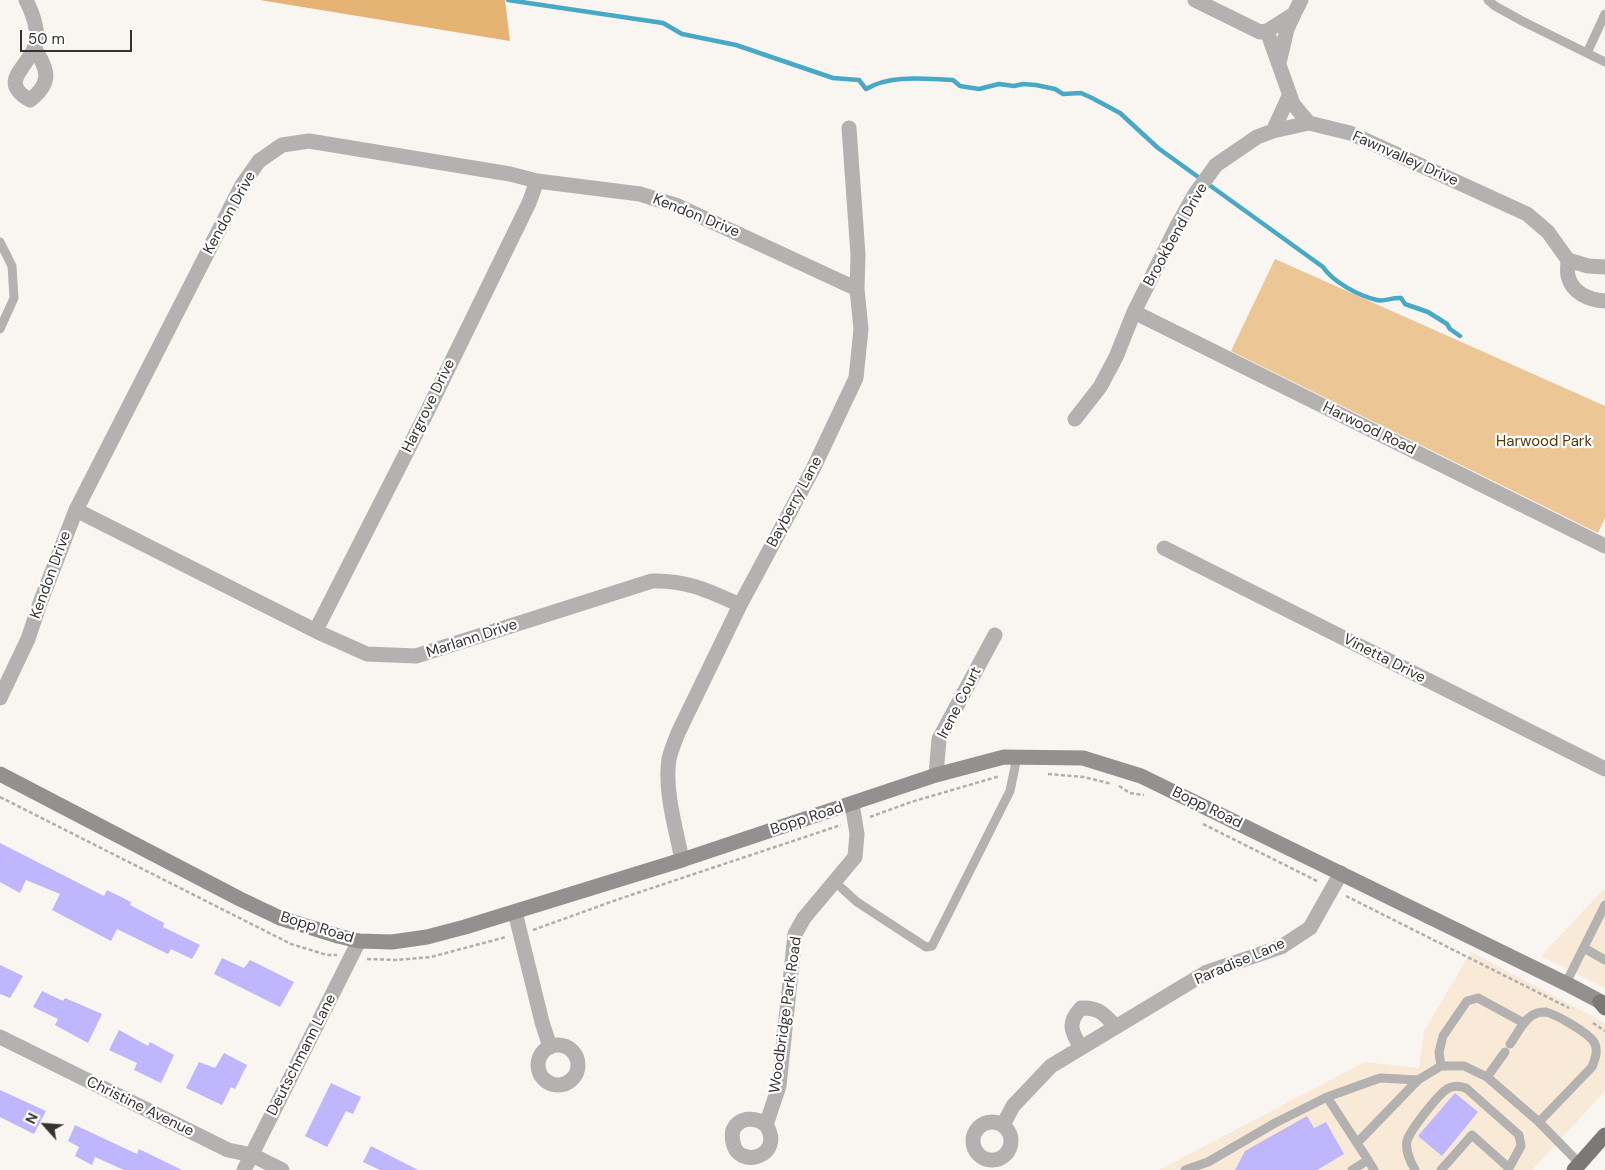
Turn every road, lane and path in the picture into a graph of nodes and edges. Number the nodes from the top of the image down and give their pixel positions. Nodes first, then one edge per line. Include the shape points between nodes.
1 (26, 0) edge
2 (1195, 0) edge
3 (1301, 0) edge
4 (1488, 0) edge
5 (1294, 14) junction
6 (1605, 14) edge
7 (1267, 31) junction
8 (34, 48) dead end
9 (1587, 53) junction
10 (1605, 62) edge
11 (1279, 63) junction
12 (1289, 96) junction
13 (1309, 123) junction
14 (849, 128) dead end
15 (1274, 131) junction
16 (537, 181) junction
17 (0, 242) edge
18 (1568, 260) junction
19 (1605, 266) edge
20 (857, 289) junction
21 (1605, 301) edge
22 (1134, 312) junction
23 (0, 329) edge
24 (1075, 419) dead end
25 (76, 510) junction
26 (1605, 546) edge
27 (1164, 548) dead end
28 (740, 605) junction
29 (316, 630) junction
30 (995, 635) dead end
31 (0, 698) edge
32 (1017, 757) junction
33 (1605, 769) edge
34 (0, 774) edge
35 (1014, 774) junction
36 (1047, 774) dead end
37 (936, 775) junction
38 (1147, 796) dead end
39 (0, 797) edge
40 (852, 804) junction
41 (855, 821) junction
42 (1200, 823) dead end
43 (682, 860) junction
44 (1341, 873) junction
45 (835, 882) junction
46 (1332, 889) junction
47 (1604, 909) edge
48 (516, 912) junction
49 (521, 934) junction
50 (359, 941) junction
51 (1584, 948) junction
52 (351, 958) junction
53 (1605, 960) edge
54 (1566, 983) junction
55 (1603, 1005) edge
56 (1575, 1012) dead end
57 (1590, 1021) dead end
58 (1524, 1023) junction
59 (1116, 1027) junction
60 (1605, 1031) edge
61 (0, 1037) edge
62 (550, 1047) dead end
63 (1081, 1048) junction
64 (1441, 1066) junction
65 (1487, 1077) junction
66 (1418, 1080) junction
67 (1327, 1097) junction
68 (1539, 1122) junction
69 (766, 1125) dead end
70 (1003, 1125) dead end
71 (1605, 1135) edge
72 (1357, 1143) junction
73 (252, 1155) junction
74 (1368, 1160) junction
75 (1577, 1167) edge
76 (1508, 1169) edge
77 (244, 1170) edge
78 (282, 1170) edge
79 (1185, 1170) edge
80 (1352, 1170) edge
81 (1374, 1170) edge
82 (1415, 1170) edge
83 (1440, 1170) edge

1 - 8 street via 37,31
2 - 7 street via 1260,32
3 - 5 street
4 - 9 lane
5 - 7 street
5 - 11 street
6 - 9 lane
7 - 11 street
9 - 10 lane
11 - 12 street
12 - 13 street
12 - 15 street
13 - 15 street, Brookbend Drive
13 - 18 street, Fawnvalley Drive via 1350,133 1527,214 1548,232
14 - 20 street, Bayberry Lane via 858,255
15 - 22 street, Brookbend Drive via 1257,137 1216,166 1195,194
16 - 20 street, Kendon Drive via 640,194 678,206
16 - 25 street, Kendon Drive via 309,141 282,145 260,161 242,185
16 - 29 street, Hargrove Drive via 428,409
17 - 23 lane via 12,266 14,298
18 - 19 street via 1588,266
18 - 21 street, Fawnvalley Drive via 1568,276 1576,290 1586,298
20 - 28 street, Bayberry Lane via 861,329 856,378 813,469
22 - 24 street, Brookbend Drive via 1116,357 1100,386
22 - 26 street, Harwood Road
25 - 29 street, Marlann Drive
25 - 31 street, Kendon Drive via 28,639
27 - 33 street, Vinetta Drive
28 - 29 street, Marlann Drive via 695,586 652,581 416,656 367,654
28 - 43 street, Bayberry Lane via 678,733 669,761 669,792
30 - 37 street, Irene Court via 939,739
32 - 35 lane
32 - 37 street, Bopp Road via 1004,757
32 - 44 street, Bopp Road via 1083,758 1141,776
34 - 50 street, Bopp Road via 240,899 288,920
35 - 41 path
35 - 45 lane via 1010,791 932,946 926,946 857,902
36 - 38 path via 1084,778
37 - 40 street, Bopp Road
39 - 52 path via 291,944 327,955
40 - 41 street, Woodbridge Park Road
40 - 43 street, Bopp Road
41 - 45 street, Woodbridge Park Road via 855,857
41 - 49 path
42 - 46 path
43 - 48 street, Bopp Road
44 - 46 street, Paradise Lane
44 - 54 street, Bopp Road
45 - 69 street, Woodbridge Park Road via 804,918 795,934 779,1086
46 - 56 path
46 - 59 street, Paradise Lane via 1310,928 1282,947 1207,972
47 - 51 lane
48 - 49 street
48 - 50 street, Bopp Road via 427,937 392,942
49 - 52 path via 431,957 396,960
49 - 62 street
50 - 52 street, Deutschmann Lane
51 - 53 lane
51 - 54 lane
52 - 73 street, Deutschmann Lane
54 - 55 street, Bopp Road
57 - 60 path
58 - 64 lane via 1478,998 1467,1002 1443,1036 1439,1052
58 - 65 lane
58 - 68 lane via 1533,1014 1544,1012 1588,1036 1595,1044 1592,1067
59 - 63 street, Paradise Lane
59 - 63 street via 1102,1012 1092,1007 1081,1008 1073,1016 1072,1026
61 - 73 street, Christine Avenue via 228,1150
63 - 70 street, Paradise Lane via 1051,1066 1013,1106
64 - 65 lane via 1464,1066
64 - 66 lane
65 - 68 lane
66 - 67 lane via 1380,1078
66 - 72 lane
67 - 72 lane
67 - 79 lane via 1208,1162
68 - 75 lane
71 - 75 main road
72 - 74 lane
73 - 77 street, Deutschmann Lane
73 - 78 street, Christine Avenue
74 - 80 lane
74 - 81 lane
76 - 82 lane via 1521,1146 1519,1135 1466,1088 1456,1086 1446,1089 1414,1127 1407,1142 1408,1159
76 - 83 lane via 1472,1135

